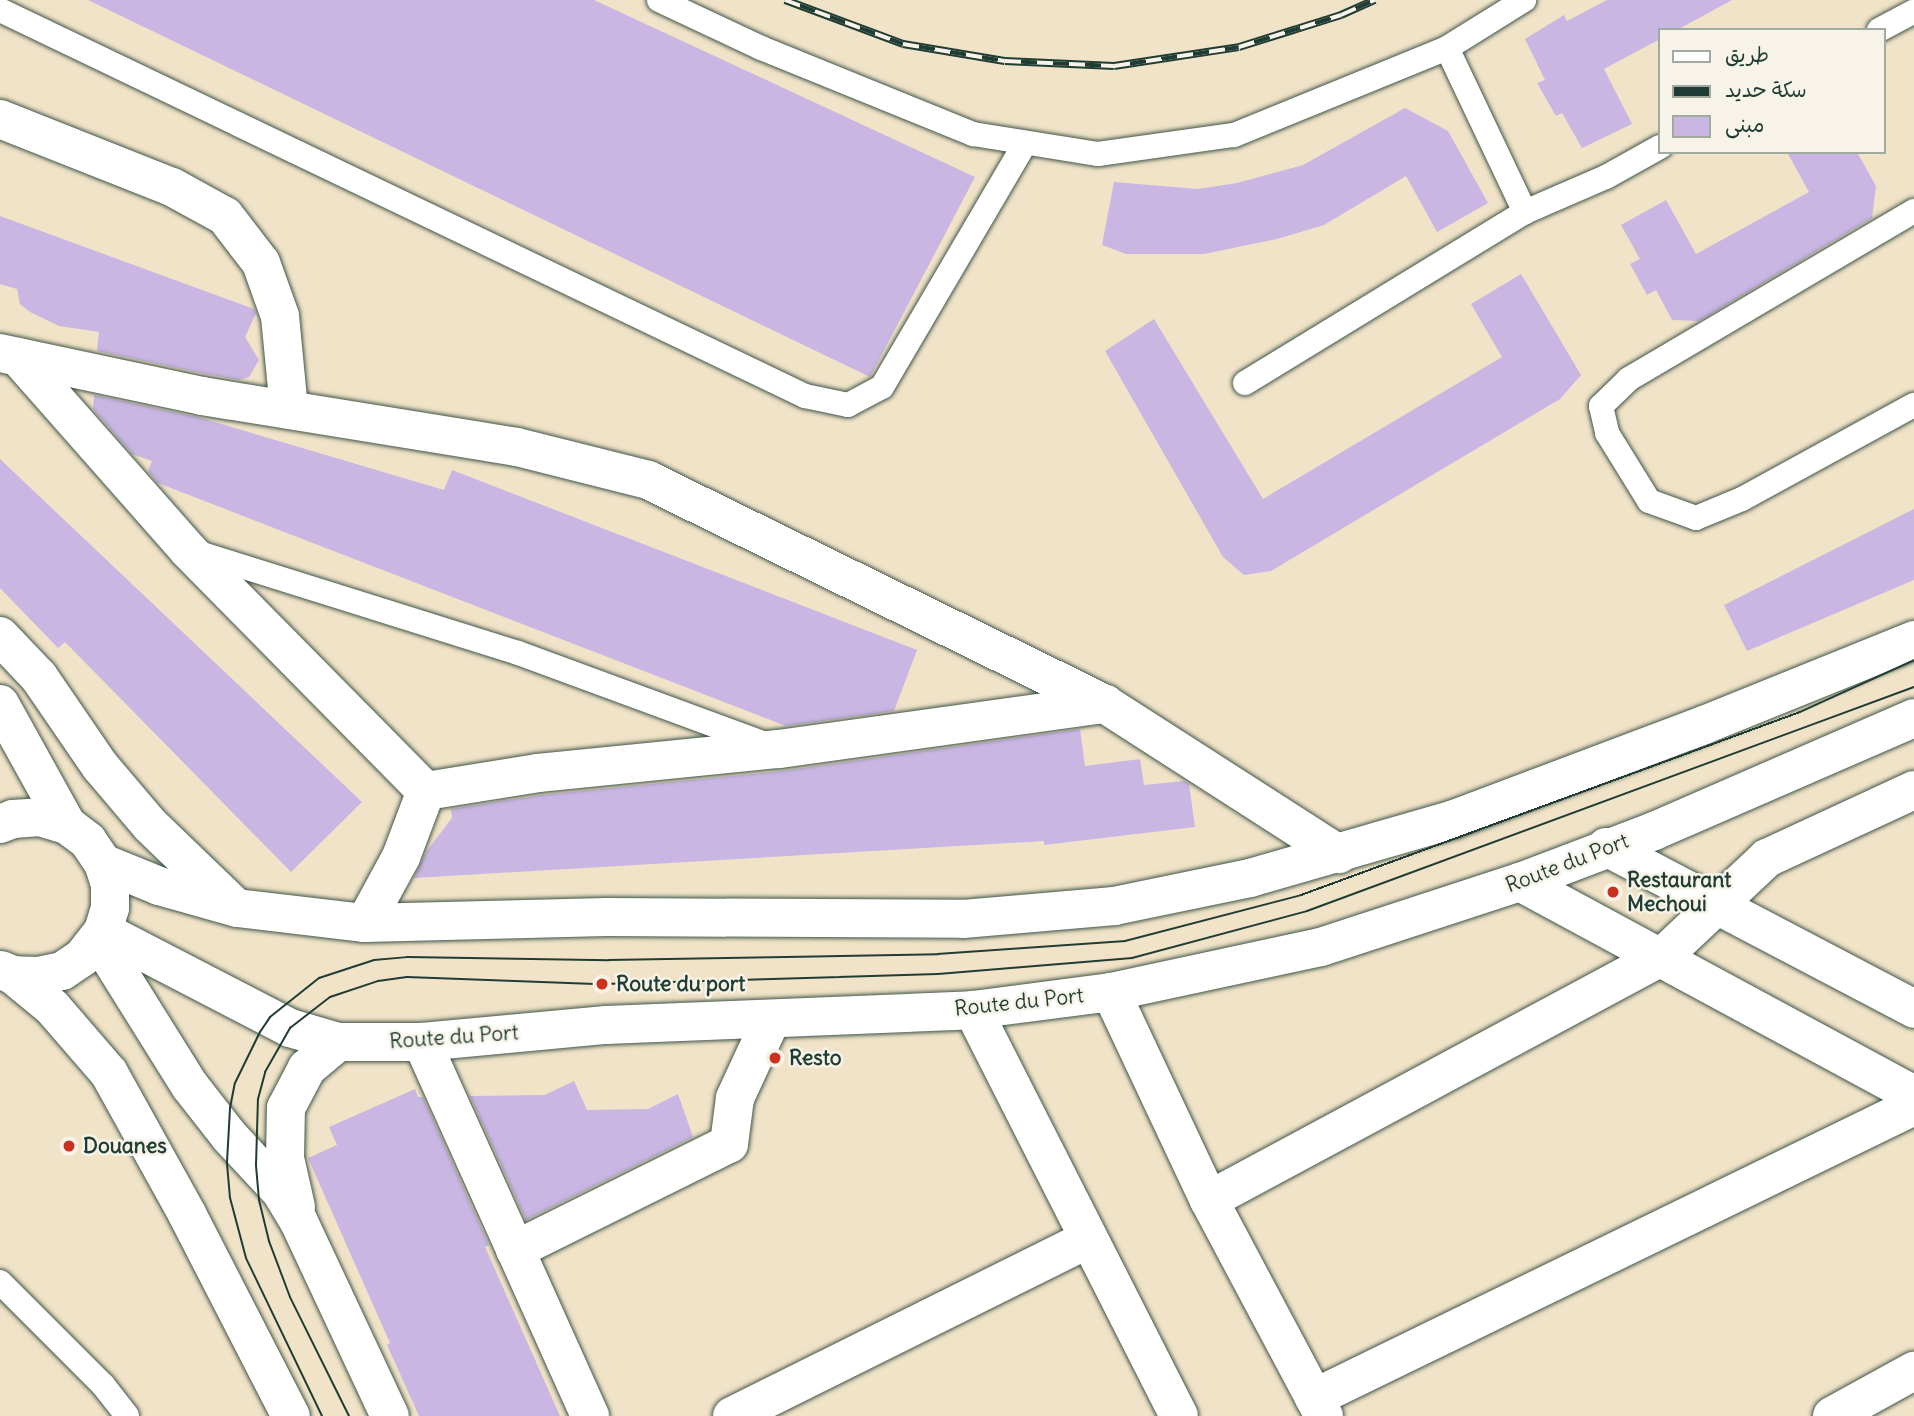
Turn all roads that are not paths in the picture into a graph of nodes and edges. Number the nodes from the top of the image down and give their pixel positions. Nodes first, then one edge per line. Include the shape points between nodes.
1 (659, 0) edge
2 (1524, 0) edge
3 (0, 10) edge
4 (1914, 11) edge
5 (1883, 28) edge
6 (1447, 48) junction
7 (0, 119) edge
8 (1025, 143) junction
9 (1658, 148) edge
10 (1914, 211) edge
11 (1525, 212) junction
12 (9, 355) edge
13 (1245, 383) dead end
14 (1914, 405) edge
15 (289, 409) junction
16 (188, 550) junction
17 (0, 636) edge
18 (1914, 640) edge
19 (0, 704) edge
20 (1105, 704) junction
21 (1914, 718) edge
22 (779, 749) junction
23 (100, 766) junction
24 (1914, 790) edge
25 (426, 791) junction
26 (0, 824) edge
27 (86, 843) junction
28 (1606, 847) junction
29 (1339, 854) junction
30 (1520, 882) junction
31 (1716, 906) junction
32 (237, 908) junction
33 (365, 923) junction
34 (101, 935) junction
35 (1663, 956) junction
36 (7, 972) edge
37 (1111, 992) junction
38 (1914, 1009) edge
39 (973, 1010) junction
40 (771, 1020) junction
41 (338, 1042) junction
42 (422, 1042) junction
43 (1914, 1095) edge
44 (1914, 1106) edge
45 (1209, 1200) junction
46 (299, 1222) junction
47 (1089, 1239) junction
48 (515, 1250) junction
49 (0, 1282) edge
50 (1914, 1371) edge
51 (1319, 1407) edge
52 (127, 1416) edge
53 (291, 1416) edge
54 (390, 1416) edge
55 (590, 1416) edge
56 (732, 1416) edge
57 (1179, 1416) edge
58 (1832, 1416) edge

1 - 8 lane via 761,48 973,134
2 - 6 lane
3 - 8 lane via 805,396 848,405 882,387
4 - 5 lane
6 - 8 lane via 1234,135 1098,154
6 - 11 lane
7 - 15 street via 172,187 225,216 261,263 280,316
9 - 11 lane via 1606,177
10 - 14 lane via 1629,379 1601,405 1606,433 1649,501 1696,517 1742,499
11 - 13 lane
12 - 15 street via 202,396
12 - 16 street
15 - 20 street via 517,447 648,480
16 - 22 lane via 518,653
16 - 25 street
17 - 23 street via 39,677
18 - 29 street via 1552,783
19 - 27 street
20 - 22 street
20 - 29 street
21 - 28 street, Route du Port via 1654,831
22 - 25 street via 538,773
23 - 27 street via 99,812
23 - 32 street via 150,825
24 - 31 street via 1767,858
25 - 33 street via 401,858
26 - 27 street via 40,817
27 - 32 street via 159,886
27 - 34 street via 110,885 110,908
28 - 30 street, Route du Port
28 - 31 street
29 - 33 street via 1181,894 1041,914 963,919 607,917
30 - 35 street
30 - 37 street, Route du Port via 1321,947
31 - 35 street
31 - 38 street
32 - 33 street
34 - 36 street via 83,957 62,971 37,976
34 - 41 street, Route du Port via 290,1028
34 - 46 street via 190,1086 281,1192
35 - 43 street
35 - 45 street
36 - 53 street via 52,1007 109,1073
37 - 39 street, Route du Port
37 - 45 street
39 - 40 street, Route du Port
39 - 47 street
40 - 42 street, Route du Port via 606,1025
40 - 48 street via 735,1098 729,1144
41 - 42 street, Route du Port
41 - 46 street via 307,1068 286,1108 285,1158
42 - 48 street
44 - 51 street
45 - 51 street
46 - 54 street
47 - 56 street
47 - 57 street
48 - 55 street
49 - 52 lane via 103,1385
50 - 58 street

